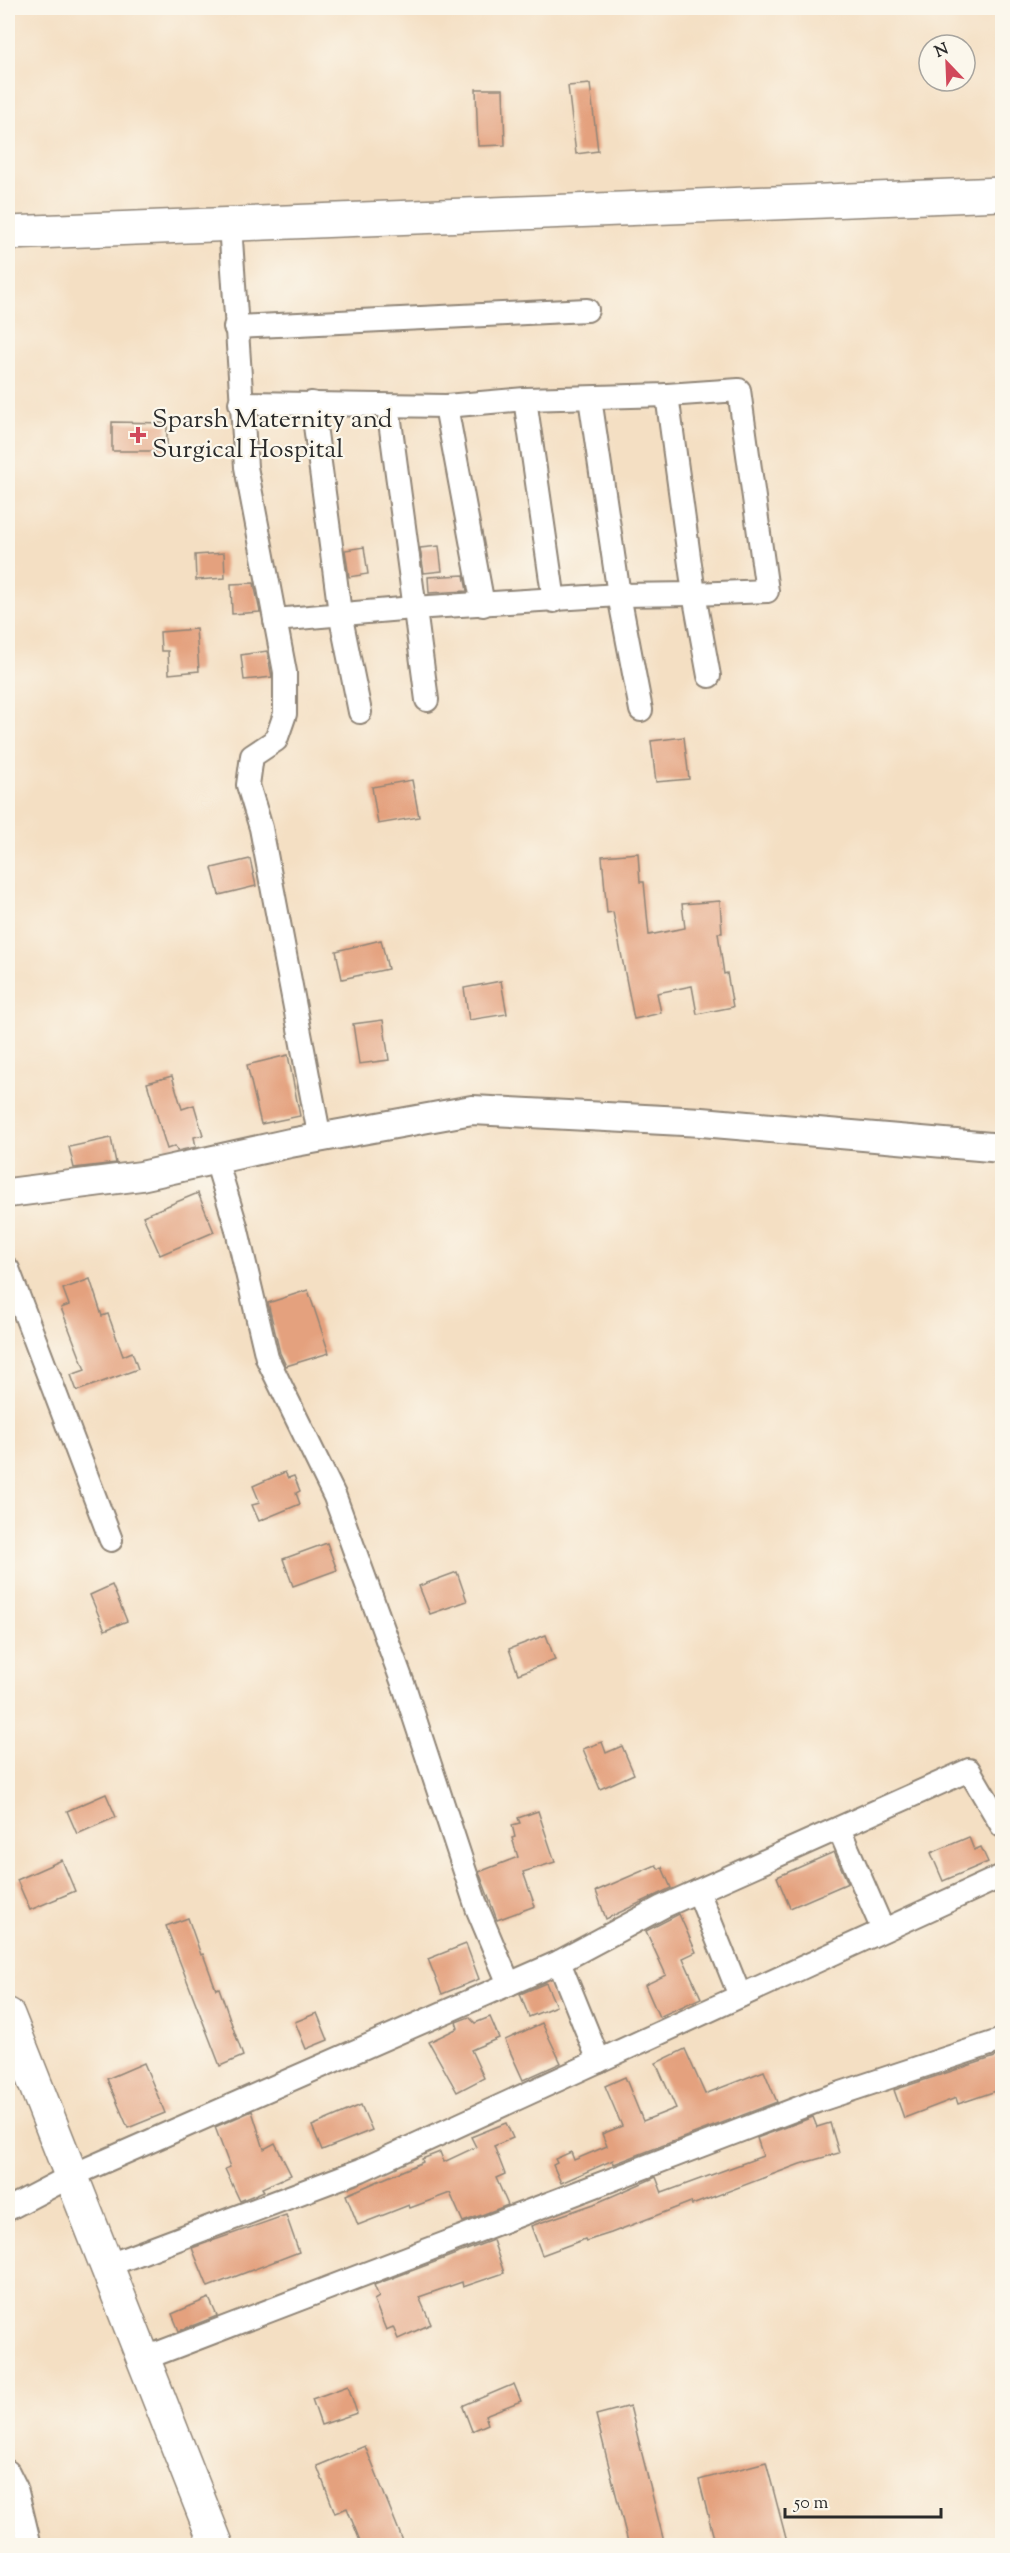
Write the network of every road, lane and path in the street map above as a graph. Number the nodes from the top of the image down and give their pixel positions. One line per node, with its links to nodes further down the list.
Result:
1 (1002, 194): 2 (main road)
2 (230, 224): 3 (main road); 5 (street)
3 (8, 233)
4 (587, 310): 5 (street)
5 (235, 327): 9 (street)
6 (667, 395): 7 (street); 13 (street); 13 (street)
7 (590, 398): 8 (street); 14 (street)
8 (525, 399): 12 (street); 15 (street)
9 (240, 403): 10 (street); 19 (street)
10 (312, 403): 11 (street); 18 (street)
11 (388, 406): 12 (street); 17 (street)
12 (446, 406): 16 (street)
13 (694, 594): 14 (street); 20 (street)
14 (619, 595): 15 (street); 22 (street)
15 (554, 601): 16 (street)
16 (483, 605): 17 (street)
17 (413, 608): 18 (street); 21 (street)
18 (340, 613): 19 (street); 23 (street)
19 (275, 620): 24 (street)
20 (709, 676)
21 (427, 700)
22 (641, 710)
23 (360, 712)
24 (320, 1139): 25 (street); 26 (street)
25 (1002, 1148)
26 (216, 1160): 27 (street); 36 (street)
27 (8, 1193)
28 (8, 1269): 29 (street)
29 (111, 1540)
30 (1002, 1826): 31 (street)
31 (839, 1829): 33 (street); 34 (street)
32 (1002, 1876): 34 (street)
33 (698, 1891): 35 (street); 37 (street)
34 (884, 1930): 37 (street)
35 (559, 1962): 36 (street); 40 (street)
36 (509, 1984): 41 (street)
37 (740, 1996): 40 (street)
38 (8, 2015): 41 (main road)
39 (1002, 2040): 44 (street)
40 (599, 2061): 43 (street)
41 (71, 2176): 42 (street); 43 (main road)
42 (8, 2210)
43 (106, 2266): 44 (main road)
44 (143, 2359): 48 (main road)
45 (8, 2472): 46 (street)
46 (13, 2506): 47 (street)
47 (30, 2546)
48 (217, 2546)

